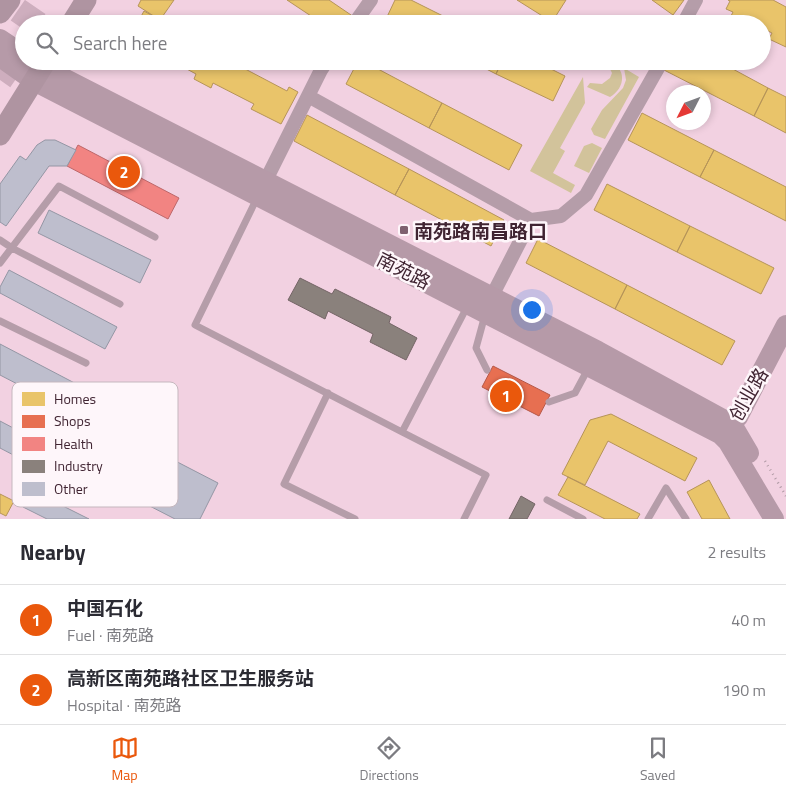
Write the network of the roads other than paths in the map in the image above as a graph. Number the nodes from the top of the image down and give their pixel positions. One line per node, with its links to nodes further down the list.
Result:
1 (10, 0): 5 (main road)
2 (86, 0): 6 (main road)
3 (371, 0): 7 (street)
4 (696, 0): 8 (street)
5 (0, 13)
6 (77, 15)
7 (360, 15)
8 (688, 15)
9 (0, 39): 10 (street)
10 (15, 49)
11 (0, 57): 12 (street, 南苑路)
12 (15, 61)
13 (38, 70): 18 (main road)
14 (43, 70): 19 (street, 南苑路)
15 (321, 70): 17 (street)
16 (657, 70): 20 (street)
17 (308, 96): 19 (street); 20 (street)
18 (0, 135)
19 (263, 187): 25 (street, 南苑路); 33 (lane)
20 (531, 220): 25 (street)
21 (156, 237): 23 (lane)
22 (0, 240): 23 (lane)
23 (12, 248): 24 (lane); 26 (lane)
24 (0, 263)
25 (481, 300): 30 (street, 南苑路); 32 (lane); 35 (lane)
26 (120, 304)
27 (0, 321): 31 (lane)
28 (786, 325): 36 (street, 创业路)
29 (786, 346): 36 (street, 创业路)
30 (594, 359): 34 (lane); 36 (street, 南苑路)
31 (86, 363)
32 (487, 370)
33 (328, 393): 35 (lane); 39 (lane)
34 (548, 402)
35 (402, 432): 40 (lane)
36 (729, 434): 38 (street); 44 (street)
37 (547, 500): 41 (lane)
38 (786, 515)
39 (355, 519)
40 (464, 519)
41 (583, 519)
42 (648, 519): 43 (lane)
43 (686, 519)
44 (774, 519)

